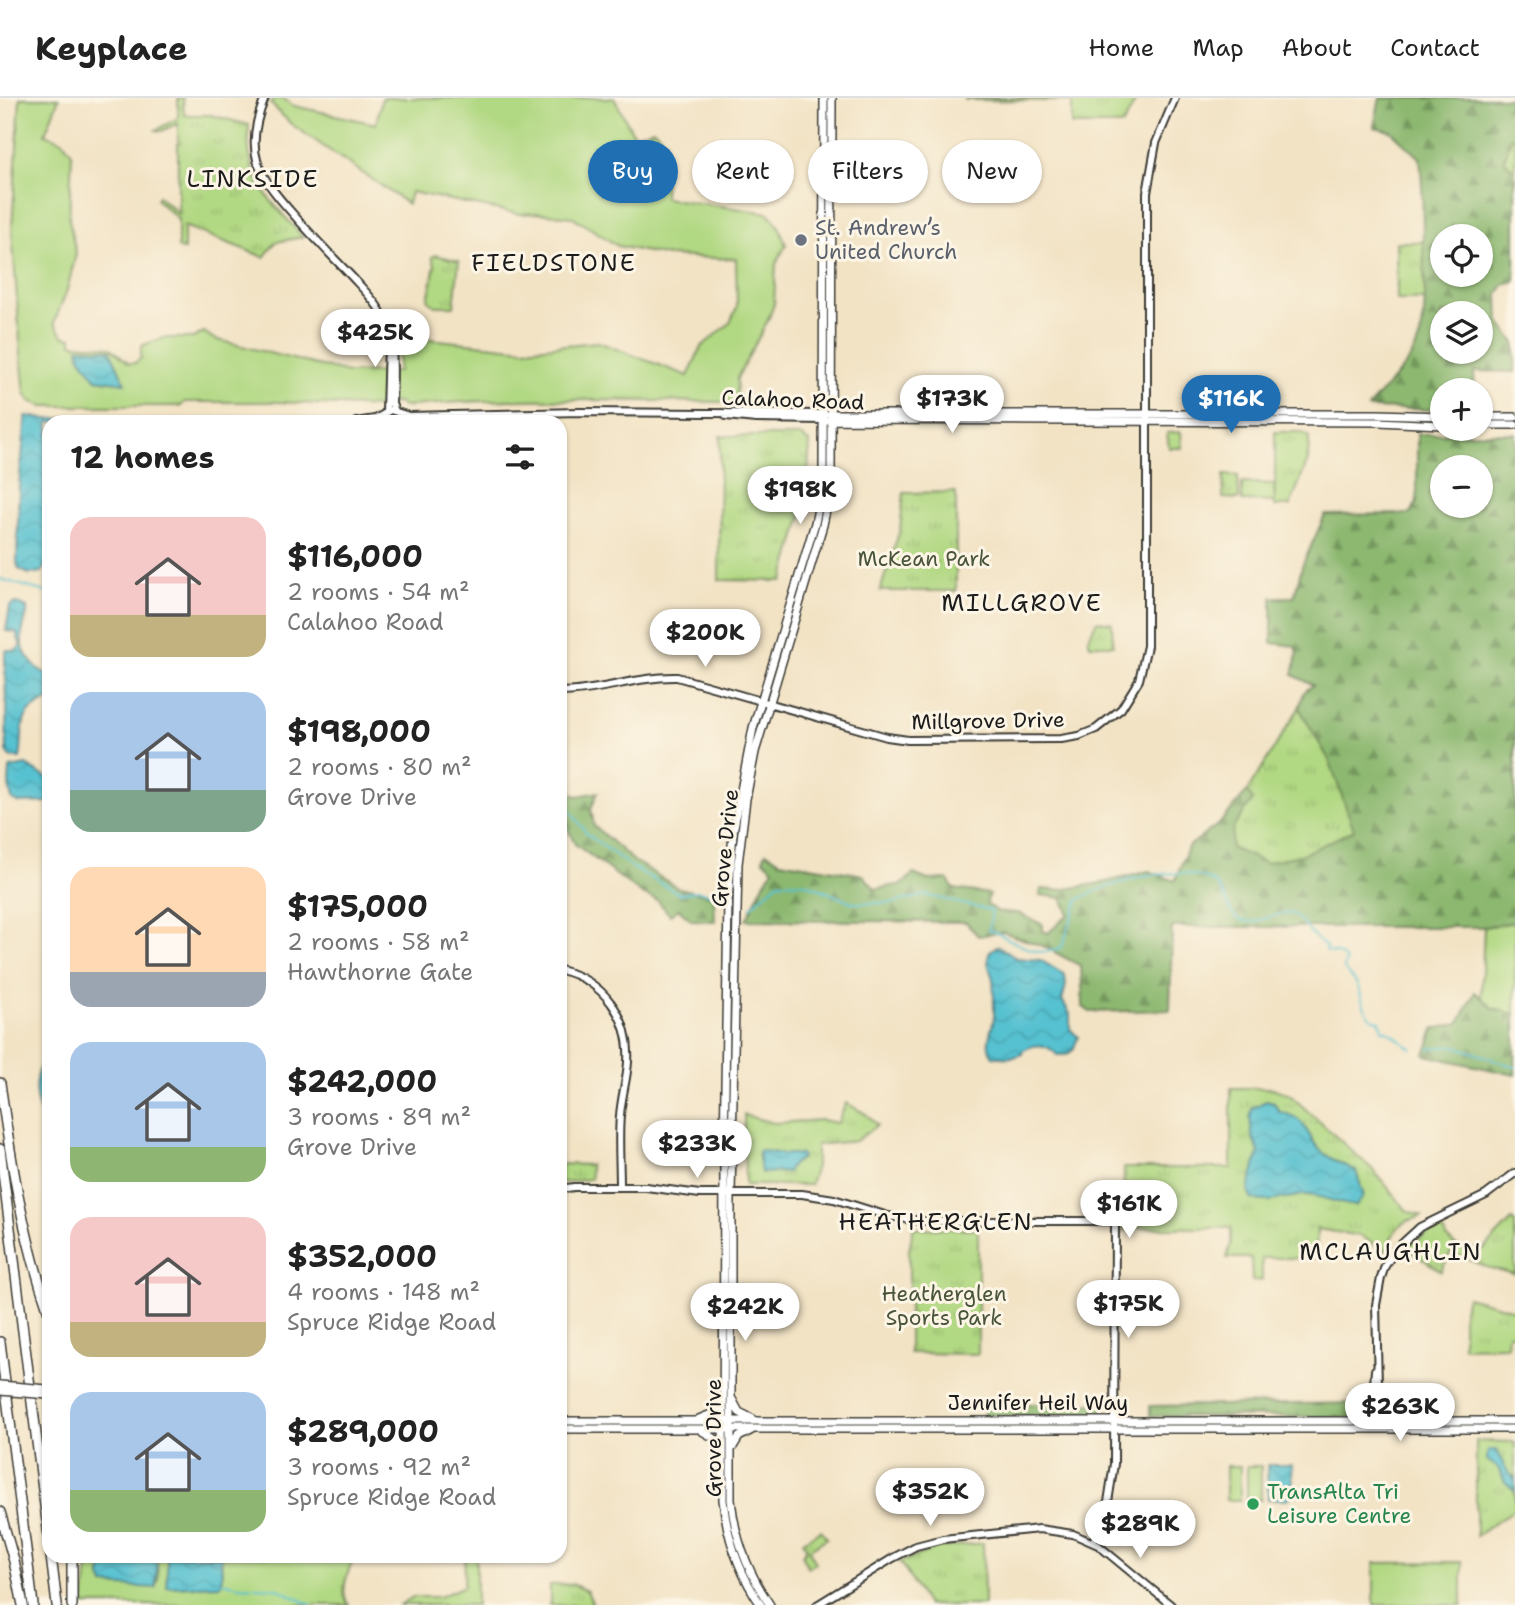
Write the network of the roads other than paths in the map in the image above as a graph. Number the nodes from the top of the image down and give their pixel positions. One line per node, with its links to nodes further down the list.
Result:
1 (265, 98): 5 (street)
2 (824, 98): 13 (main road, Grove Drive)
3 (832, 98): 13 (main road, Grove Drive)
4 (1175, 98): 14 (street, Millgrove Drive)
5 (388, 330): 6 (street); 7 (street)
6 (396, 412): 8 (street); 9 (street); 10 (street, Calahoo Road)
7 (386, 415)
8 (389, 415)
9 (396, 415)
10 (406, 415)
11 (450, 415): 13 (street, Calahoo Road)
12 (1430, 416): 14 (main road, Calahoo Road)
13 (828, 417): 14 (main road, Calahoo Road); 21 (main road, Grove Drive)
14 (1147, 417): 17 (main road, Calahoo Road); 21 (street, Millgrove Drive)
15 (1493, 417): 16 (main road)
16 (1515, 417)
17 (1430, 424)
18 (1493, 425): 19 (main road)
19 (1515, 425)
20 (567, 691): 21 (street, Millgrove Drive)
21 (765, 701): 28 (main road, Grove Drive)
22 (567, 972): 26 (street)
23 (0, 1083): 29 (highway)
24 (0, 1149): 49 (highway)
25 (1515, 1172): 41 (street)
26 (620, 1187): 27 (street); 28 (street)
27 (567, 1188)
28 (728, 1194): 37 (main road, Grove Drive); 44 (street)
29 (28, 1242): 30 (highway); 31 (highway)
30 (42, 1279)
31 (42, 1289)
32 (0, 1342): 55 (highway)
33 (0, 1385): 34 (main road, bridge)
34 (42, 1390)
35 (0, 1391): 36 (main road, bridge)
36 (42, 1391)
37 (727, 1396): 39 (main road); 42 (main road); 43 (main road, Grove Drive)
38 (567, 1421): 42 (main road, Jennifer Heil Way)
39 (760, 1421): 43 (main road, Jennifer Heil Way); 44 (main road, Jennifer Heil Way)
40 (1515, 1421): 41 (main road, Jennifer Heil Way)
41 (1377, 1424): 44 (main road, Jennifer Heil Way); 47 (main road, Jennifer Heil Way)
42 (694, 1425): 43 (main road, Jennifer Heil Way); 45 (main road, Jennifer Heil Way); 48 (main road)
43 (727, 1425): 46 (main road, Jennifer Heil Way); 48 (main road, Grove Drive)
44 (1114, 1425): 46 (main road, Jennifer Heil Way); 51 (street)
45 (567, 1429)
46 (753, 1429): 48 (main road)
47 (1515, 1429)
48 (727, 1452): 58 (main road, Grove Drive); 59 (main road, Grove Drive)
49 (42, 1482)
50 (0, 1513): 54 (highway)
51 (1093, 1542): 60 (street); 61 (street)
52 (52, 1563): 56 (highway)
53 (73, 1563): 57 (highway)
54 (23, 1605)
55 (33, 1605)
56 (58, 1605)
57 (72, 1605)
58 (761, 1605)
59 (770, 1605)
60 (817, 1605)
61 (1171, 1605)

